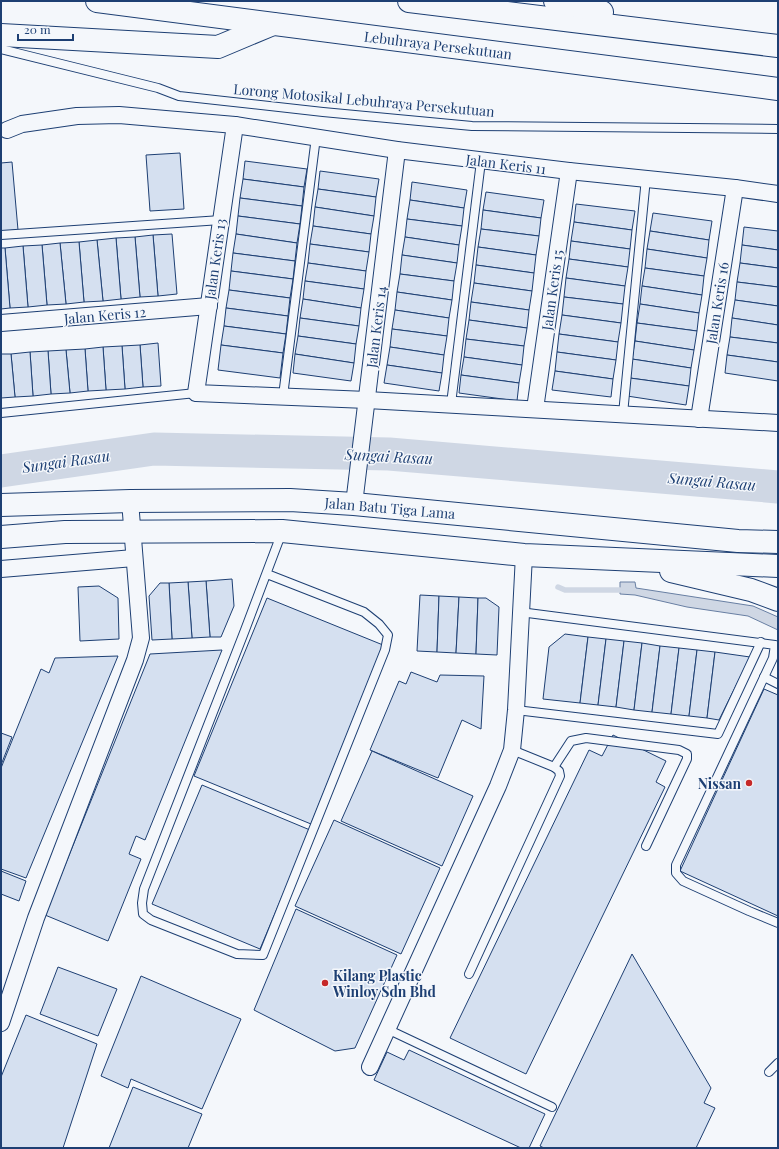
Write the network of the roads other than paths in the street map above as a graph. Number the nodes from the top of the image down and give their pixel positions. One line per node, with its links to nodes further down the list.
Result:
1 (97, 1): 4 (main road, Lebuhraya Persekutuan)
2 (409, 1): 6 (main road)
3 (555, 1): 6 (main road)
4 (274, 24): 5 (main road); 9 (main road, Lebuhraya Persekutuan)
5 (1, 35)
6 (708, 37): 7 (main road)
7 (778, 46)
8 (1, 49): 11 (lane, Lorong Motosikal Lebuhraya Persekutuan)
9 (778, 89)
10 (235, 125): 12 (street, Jalan Keris 11); 13 (street, Jalan Keris 11); 20 (street, Jalan Keris 13)
11 (778, 129)
12 (7, 130)
13 (316, 138): 14 (street, Jalan Keris 11); 25 (lane)
14 (397, 150): 15 (street, Jalan Keris 11); 26 (street, Jalan Keris 14)
15 (481, 160): 16 (street, Jalan Keris 11); 27 (lane)
16 (569, 172): 17 (street, Jalan Keris 11); 28 (street, Jalan Keris 15)
17 (646, 178): 18 (street, Jalan Keris 11); 30 (lane)
18 (735, 188): 19 (street, Jalan Keris 11); 31 (street, Jalan Keris 16)
19 (778, 194)
20 (221, 220): 21 (lane); 22 (street, Jalan Keris 13)
21 (1, 235)
22 (209, 306): 23 (street, Jalan Keris 12); 24 (street, Jalan Keris 13)
23 (1, 323)
24 (196, 393): 25 (street); 29 (lane)
25 (283, 396): 26 (street)
26 (367, 400): 27 (street); 34 (street, Jalan Keris 14)
27 (451, 404): 28 (street)
28 (535, 409): 30 (street)
29 (1, 413)
30 (623, 414): 31 (street)
31 (699, 419): 32 (street)
32 (778, 423)
33 (130, 501): 34 (main road, Jalan Batu Tiga Lama); 35 (main road, Jalan Batu Tiga Lama); 36 (street)
34 (354, 504): 39 (main road, Jalan Batu Tiga Lama)
35 (1, 505)
36 (132, 532): 37 (main road); 38 (main road); 41 (street)
37 (282, 532): 40 (main road); 45 (lane)
38 (1, 537)
39 (778, 542)
40 (524, 555): 42 (main road); 47 (street)
41 (134, 558): 44 (street); 57 (street)
42 (620, 559): 43 (main road); 46 (main road)
43 (778, 566)
44 (1, 569)
45 (267, 574): 45 (lane)
46 (778, 600)
47 (520, 612): 48 (lane); 51 (street)
48 (761, 642): 49 (lane); 51 (lane)
49 (764, 677): 50 (lane); 55 (lane)
50 (778, 684)
51 (516, 710): 52 (street)
52 (512, 750): 53 (lane); 58 (street)
53 (554, 767): 54 (lane); 56 (lane)
54 (646, 846)
55 (778, 923)
56 (469, 974)
57 (1, 1023)
58 (387, 1028): 60 (street); 62 (lane)
59 (778, 1063): 61 (lane)
60 (370, 1067)
61 (769, 1072)
62 (552, 1107)

